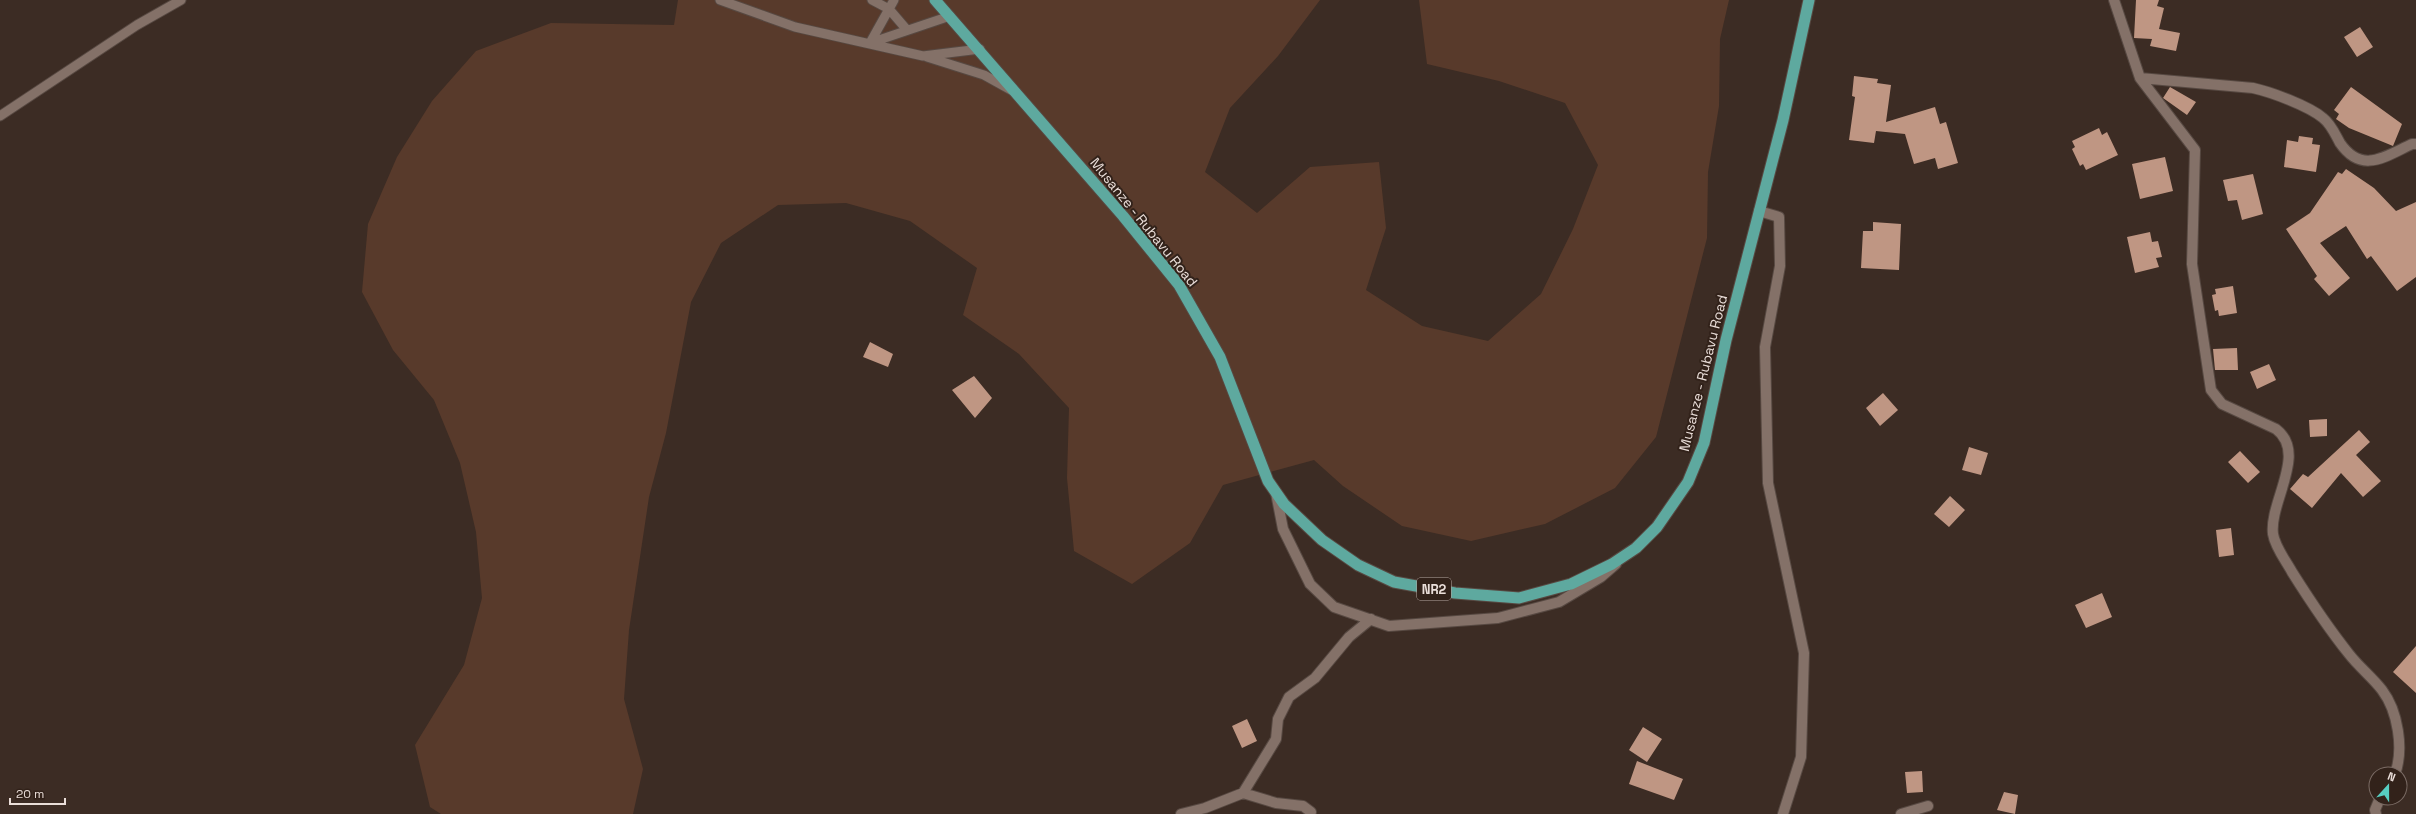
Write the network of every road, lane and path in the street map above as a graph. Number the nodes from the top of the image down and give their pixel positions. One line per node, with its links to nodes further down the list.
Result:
1 (181, 0): 16 (lane)
2 (720, 0): 11 (lane)
3 (872, 0): 8 (lane)
4 (894, 0): 8 (lane)
5 (935, 0): 9 (highway, Musanze - Rubavu Road / NR2)
6 (1809, 0): 18 (highway, Musanze - Rubavu Road / NR2)
7 (2114, 0): 14 (street)
8 (889, 9): 10 (lane); 11 (lane)
9 (950, 16): 10 (lane); 12 (highway, Musanze - Rubavu Road / NR2)
10 (907, 30): 11 (lane)
11 (870, 43): 13 (lane)
12 (980, 49): 13 (lane); 15 (highway, Musanze - Rubavu Road / NR2)
13 (924, 56): 15 (lane)
14 (2140, 78): 17 (street); 22 (street)
15 (1020, 95): 19 (highway, Musanze - Rubavu Road / NR2)
16 (0, 116)
17 (2416, 144)
18 (1759, 211): 20 (highway, Musanze - Rubavu Road / NR2); 27 (street)
19 (1275, 491): 20 (highway, Musanze - Rubavu Road / NR2); 21 (street)
20 (1636, 548): 21 (street)
21 (1371, 619): 23 (street)
22 (2396, 766)
23 (1243, 793): 25 (street); 26 (street)
24 (1928, 806): 28 (street)
25 (1311, 812)
26 (1181, 814)
27 (1783, 814)
28 (1901, 814)

